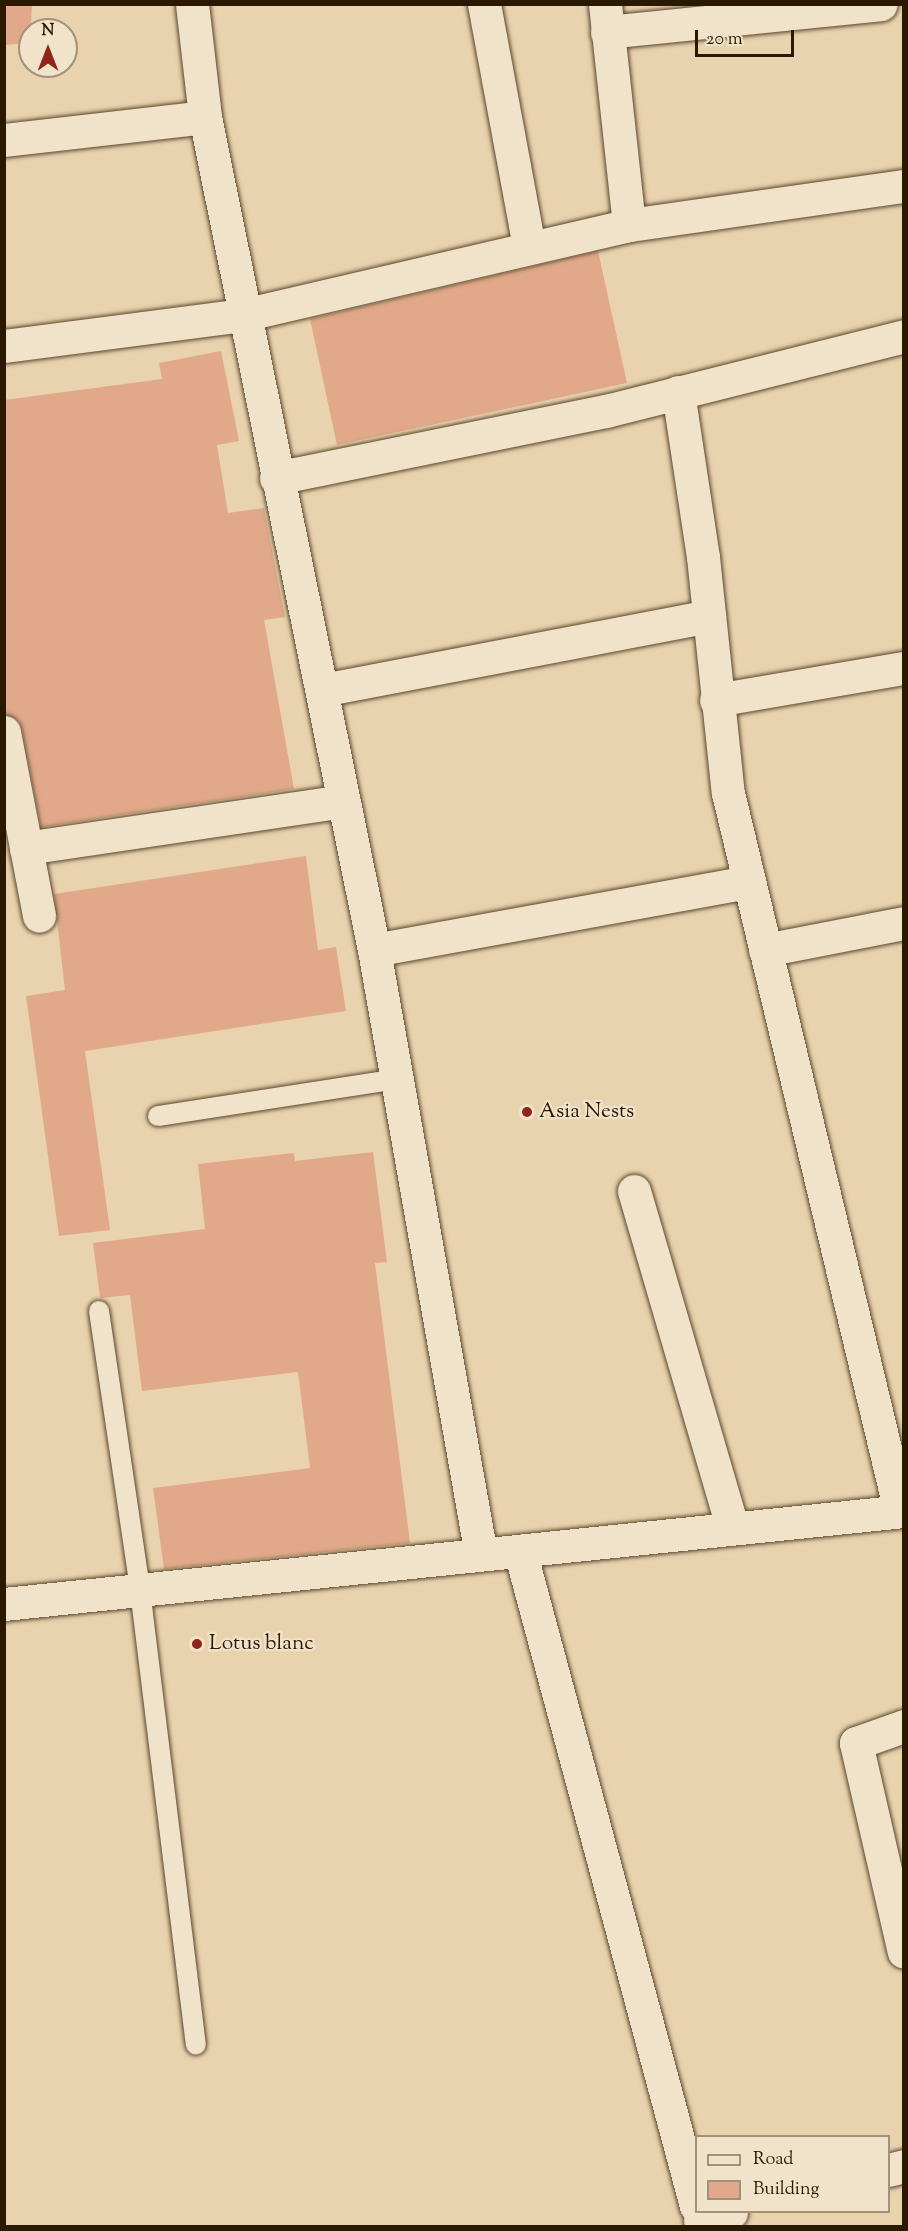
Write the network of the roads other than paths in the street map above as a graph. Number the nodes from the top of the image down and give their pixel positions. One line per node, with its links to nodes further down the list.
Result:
1 (192, 4): 5 (street)
2 (484, 4): 9 (street)
3 (881, 4): 4 (street)
4 (606, 18): 8 (street)
5 (205, 117): 6 (street); 10 (street)
6 (4, 140)
7 (903, 186): 8 (street)
8 (629, 225): 9 (street)
9 (529, 246): 10 (street)
10 (243, 315): 12 (street); 14 (street)
11 (903, 336): 13 (street)
12 (4, 346)
13 (678, 393): 14 (street); 15 (street)
14 (276, 478): 17 (street)
15 (709, 616): 17 (street); 18 (street)
16 (903, 668): 18 (street)
17 (322, 690): 20 (street)
18 (716, 700): 22 (street)
19 (4, 732): 21 (street)
20 (344, 801): 21 (street); 25 (street)
21 (26, 848): 23 (street)
22 (748, 882): 25 (street); 26 (street)
23 (39, 916)
24 (903, 923): 26 (street)
25 (374, 950): 27 (street)
26 (765, 950): 31 (street)
27 (398, 1079): 28 (lane); 34 (street)
28 (158, 1116)
29 (634, 1191): 32 (street)
30 (99, 1311): 35 (lane)
31 (902, 1511): 32 (street)
32 (732, 1526): 33 (street)
33 (520, 1551): 34 (street); 40 (street)
34 (482, 1555): 35 (street)
35 (140, 1590): 36 (street); 39 (lane)
36 (4, 1604)
37 (903, 1726): 38 (street)
38 (903, 1952)
39 (196, 2045)
40 (695, 2176)

